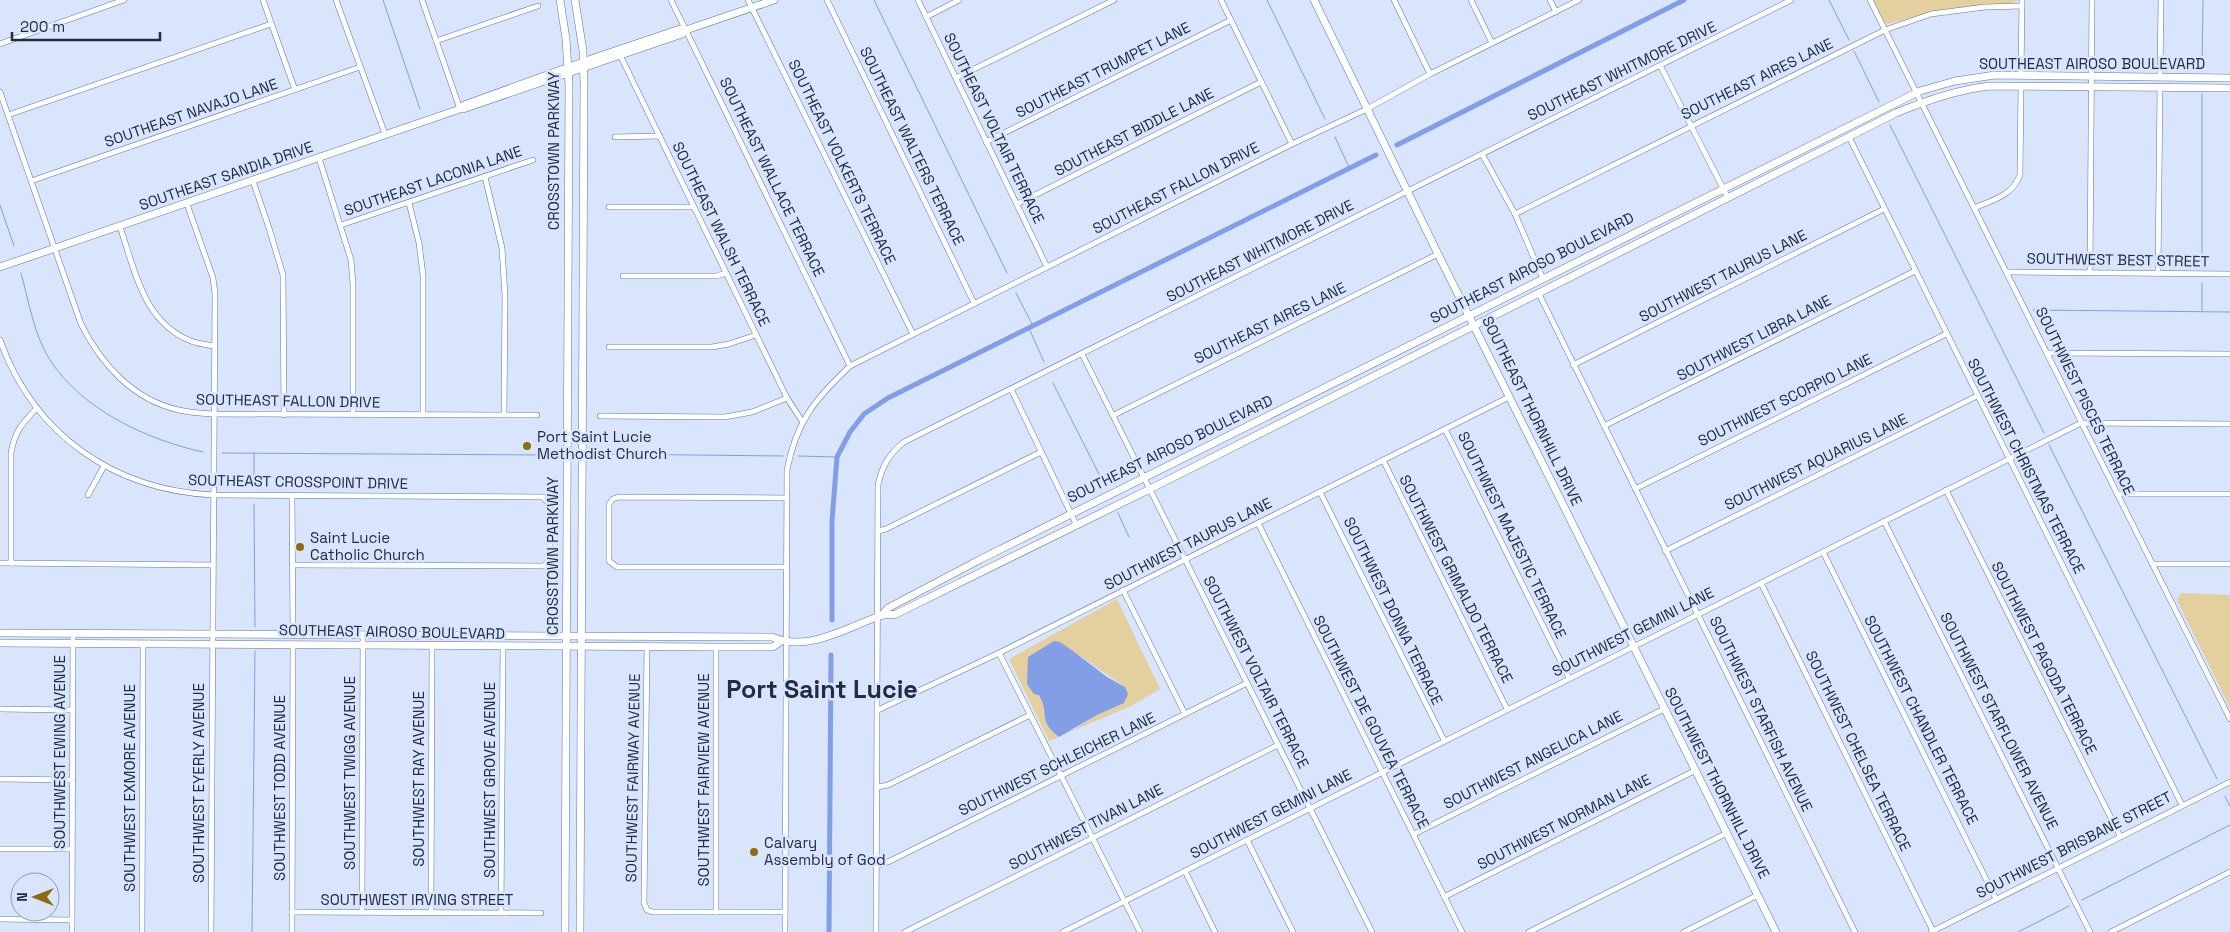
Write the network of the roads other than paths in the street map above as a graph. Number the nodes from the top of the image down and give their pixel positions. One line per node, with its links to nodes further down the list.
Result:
1 (124, 0): 35 (street)
2 (263, 0): 30 (street)
3 (336, 0): 38 (street)
4 (422, 0): 33 (street)
5 (560, 0): 40 (main road, CROSSTOWN PARKWAY)
6 (575, 0): 37 (main road, CROSSTOWN PARKWAY)
7 (671, 0): 31 (street, SOUTHEAST WALLACE TERRACE)
8 (748, 0): 26 (street, SOUTHEAST VOLKERTS TERRACE)
9 (774, 0): 26 (main road, SOUTHEAST SANDIA DRIVE)
10 (827, 0): 100 (street, SOUTHEAST WALTERS TERRACE)
11 (918, 0): 28 (street, SOUTHEAST VOLTAIR TERRACE)
12 (959, 0): 28 (street)
13 (1114, 0): 45 (street)
14 (1222, 0): 29 (street)
15 (1314, 0): 57 (main road, SOUTHEAST THORNHILL DRIVE)
16 (1394, 0): 41 (street)
17 (1471, 0): 34 (street)
18 (1550, 0): 27 (street)
19 (1578, 0): 27 (street, SOUTHEAST FALLON DRIVE)
20 (1791, 0): 39 (street, SOUTHEAST WHITMORE DRIVE)
21 (1870, 0): 32 (street, SOUTHWEST PISCES TERRACE)
22 (2092, 0): 43 (street)
23 (2161, 0): 44 (street)
24 (2022, 3): 32 (street, SOUTHEAST AIRES LANE); 42 (street)
25 (538, 6): 33 (street)
26 (752, 8): 31 (main road, SOUTHEAST SANDIA DRIVE); 103 (street, SOUTHEAST VOLKERTS TERRACE)
27 (1556, 12): 34 (street, SOUTHEAST FALLON DRIVE)
28 (926, 17): 45 (street, SOUTHEAST VOLTAIR TERRACE)
29 (1231, 20): 47 (street); 64 (street, SOUTHEAST TRUMPET LANE)
30 (271, 24): 52 (street); 58 (street)
31 (686, 30): 36 (main road, SOUTHEAST SANDIA DRIVE); 37 (main road, SOUTHEAST SANDIA DRIVE); 113 (street, SOUTHEAST WALLACE TERRACE)
32 (1885, 30): 54 (street, SOUTHWEST PISCES TERRACE); 59 (street, SOUTHEAST AIRES LANE)
33 (436, 41): 56 (street)
34 (1492, 43): 41 (street, SOUTHEAST FALLON DRIVE)
35 (0, 44)
36 (621, 56): 37 (main road, SOUTHEAST SANDIA DRIVE); 61 (street, SOUTHEAST WALSH TERRACE)
37 (584, 65): 40 (main road, SOUTHEAST SANDIA DRIVE); 172 (main road, CROSSTOWN PARKWAY)
38 (360, 66): 52 (street, SOUTHEAST NAVAJO LANE); 60 (street)
39 (1661, 67): 59 (street); 68 (street, SOUTHEAST WHITMORE DRIVE)
40 (568, 71): 56 (main road, SOUTHEAST SANDIA DRIVE); 171 (main road, CROSSTOWN PARKWAY)
41 (1430, 74): 57 (street, SOUTHEAST FALLON DRIVE)
42 (2021, 75): 43 (main road, SOUTHEAST AIROSO BOULEVARD); 54 (main road, SOUTHEAST AIROSO BOULEVARD)
43 (2091, 76): 44 (main road, SOUTHEAST AIROSO BOULEVARD); 49 (street)
44 (2160, 77): 46 (main road, SOUTHEAST AIROSO BOULEVARD)
45 (956, 78): 64 (street, SOUTHEAST VOLTAIR TERRACE)
46 (2230, 78)
47 (1261, 82): 66 (street); 79 (street, SOUTHEAST BIDDLE LANE)
48 (2021, 86): 49 (main road, SOUTHEAST AIROSO BOULEVARD); 55 (main road, SOUTHEAST AIROSO BOULEVARD); 82 (street)
49 (2091, 86): 50 (main road, SOUTHEAST AIROSO BOULEVARD); 93 (street)
50 (2160, 88): 51 (main road, SOUTHEAST AIROSO BOULEVARD); 95 (street)
51 (2230, 88)
52 (295, 90): 73 (street, SOUTHEAST NAVAJO LANE)
53 (0, 92): 58 (street, SOUTHEAST FALLON DRIVE)
54 (1918, 93): 55 (street, SOUTHWEST PISCES TERRACE); 65 (main road, SOUTHEAST AIROSO BOULEVARD)
55 (1922, 102): 63 (main road, SOUTHEAST AIROSO BOULEVARD); 82 (street, SOUTHWEST PISCES TERRACE)
56 (460, 109): 60 (main road, SOUTHEAST SANDIA DRIVE)
57 (1367, 109): 66 (street, SOUTHEAST FALLON DRIVE); 75 (main road, SOUTHEAST THORNHILL DRIVE)
58 (8, 115): 73 (street, SOUTHEAST FALLON DRIVE)
59 (1691, 126): 74 (street); 84 (street, SOUTHEAST AIRES LANE)
60 (384, 134): 69 (main road, SOUTHEAST SANDIA DRIVE)
61 (660, 136): 62 (street); 81 (street, SOUTHEAST WALSH TERRACE)
62 (615, 137)
63 (1849, 137): 67 (main road, SOUTHEAST AIROSO BOULEVARD); 83 (street, SOUTHWEST CHRISTMAS TERRACE)
64 (986, 142): 79 (street, SOUTHEAST VOLTAIR TERRACE)
65 (1813, 143): 67 (main road); 74 (main road, SOUTHEAST AIROSO BOULEVARD)
66 (1292, 144): 90 (street, SOUTHEAST FALLON DRIVE)
67 (1818, 152): 76 (main road, SOUTHEAST AIROSO BOULEVARD)
68 (1482, 154): 75 (street, SOUTHEAST WHITMORE DRIVE); 84 (street)
69 (319, 158): 72 (main road, SOUTHEAST SANDIA DRIVE); 85 (street)
70 (533, 160): 71 (street, SOUTHEAST LACONIA LANE)
71 (485, 177): 77 (street, SOUTHEAST LACONIA LANE); 123 (street)
72 (253, 180): 78 (main road, SOUTHEAST SANDIA DRIVE); 120 (street)
73 (31, 181): 87 (street, SOUTHEAST FALLON DRIVE)
74 (1723, 188): 76 (street); 98 (main road, SOUTHEAST AIROSO BOULEVARD)
75 (1407, 192): 88 (main road, SOUTHEAST THORNHILL DRIVE); 110 (street, SOUTHEAST WHITMORE DRIVE)
76 (1728, 198): 99 (main road, SOUTHEAST AIROSO BOULEVARD)
77 (409, 203): 85 (street, SOUTHEAST LACONIA LANE); 122 (street)
78 (187, 204): 86 (main road, SOUTHEAST SANDIA DRIVE); 107 (street, SOUTHWEST EYERLY AVENUE)
79 (1017, 204): 90 (street, SOUTHEAST VOLTAIR TERRACE)
80 (609, 207): 81 (street)
81 (694, 207): 94 (street, SOUTHEAST WALSH TERRACE)
82 (1974, 208): 92 (street, SOUTHWEST PISCES TERRACE)
83 (1884, 209): 91 (street, SOUTHWEST CHRISTMAS TERRACE); 112 (street, SOUTHWEST TAURUS LANE)
84 (1515, 214): 98 (street)
85 (341, 225): 121 (street)
86 (120, 227): 87 (main road, SOUTHEAST SANDIA DRIVE); 107 (street)
87 (54, 250): 89 (main road, SOUTHEAST SANDIA DRIVE); 119 (street, SOUTHEAST FALLON DRIVE)
88 (1438, 254): 101 (main road, SOUTHEAST THORNHILL DRIVE); 125 (street, SOUTHEAST AIRES LANE)
89 (0, 267)
90 (1047, 267): 100 (street, SOUTHEAST FALLON DRIVE)
91 (1915, 271): 104 (street, SOUTHWEST CHRISTMAS TERRACE); 130 (street, SOUTHWEST LIBRA LANE)
92 (2007, 272): 93 (street, SOUTHWEST BEST STREET); 109 (street, SOUTHWEST PISCES TERRACE)
93 (2090, 272): 95 (street, SOUTHWEST BEST STREET)
94 (726, 273): 97 (street); 105 (street, SOUTHEAST WALSH TERRACE)
95 (2158, 273): 96 (street, SOUTHWEST BEST STREET)
96 (2230, 274)
97 (622, 276)
98 (1543, 279): 101 (main road, SOUTHEAST AIROSO BOULEVARD)
99 (1538, 292): 102 (main road, SOUTHEAST AIROSO BOULEVARD); 112 (street, SOUTHWEST STARFISH AVENUE)
100 (974, 303): 103 (street, SOUTHEAST FALLON DRIVE)
101 (1468, 315): 102 (main road, SOUTHEAST THORNHILL DRIVE); 136 (main road, SOUTHEAST AIROSO BOULEVARD)
102 (1473, 324): 116 (main road, SOUTHEAST THORNHILL DRIVE); 137 (main road, SOUTHEAST AIROSO BOULEVARD)
103 (913, 334): 113 (street, SOUTHEAST FALLON DRIVE)
104 (1946, 334): 115 (street, SOUTHWEST CHRISTMAS TERRACE); 138 (street, SOUTHWEST SCORPIO LANE)
105 (756, 335): 108 (street); 117 (street, SOUTHEAST WALSH TERRACE)
106 (1, 343): 118 (street, SOUTHEAST CROSSPOINT DRIVE)
107 (213, 346): 119 (street, SOUTHWEST EYERLY AVENUE)
108 (609, 347)
109 (2047, 353): 111 (street); 128 (street, SOUTHWEST PISCES TERRACE)
110 (1082, 354): 114 (street, SOUTHEAST WHITMORE DRIVE); 125 (street)
111 (2230, 354)
112 (1573, 365): 130 (street, SOUTHWEST STARFISH AVENUE)
113 (850, 366): 127 (street, SOUTHEAST FALLON DRIVE)
114 (1011, 389): 132 (street); 151 (street, SOUTHEAST WHITMORE DRIVE)
115 (1977, 396): 133 (street, SOUTHWEST CHRISTMAS TERRACE); 152 (street, SOUTHWEST AQUARIUS LANE)
116 (1509, 397): 131 (street, SOUTHWEST TAURUS LANE); 183 (main road, SOUTHEAST THORNHILL DRIVE)
117 (787, 398): 126 (street); 127 (street, SOUTHEAST WALSH TERRACE)
118 (36, 409): 135 (street, SOUTHEAST CROSSPOINT DRIVE); 156 (street)
119 (214, 414): 120 (street, SOUTHEAST FALLON DRIVE); 144 (street, SOUTHWEST EYERLY AVENUE)
120 (284, 415): 121 (street, SOUTHEAST FALLON DRIVE)
121 (353, 415): 122 (street, SOUTHEAST FALLON DRIVE)
122 (423, 415): 123 (street, SOUTHEAST FALLON DRIVE)
123 (504, 415): 124 (street, SOUTHEAST FALLON DRIVE)
124 (537, 415)
125 (1114, 415): 136 (street)
126 (600, 416)
127 (802, 421): 146 (street, SOUTHEAST FALLON DRIVE)
128 (2081, 423): 129 (street, SOUTHWEST GEMINI LANE); 133 (street, SOUTHWEST GEMINI LANE); 141 (street, SOUTHWEST PISCES TERRACE)
129 (2230, 424)
130 (1604, 426): 138 (street, SOUTHWEST STARFISH AVENUE)
131 (1446, 430): 134 (street, SOUTHWEST TAURUS LANE); 188 (street, SOUTHWEST MAJESTIC TERRACE)
132 (1041, 452): 147 (street); 151 (street)
133 (2009, 458): 139 (street, SOUTHWEST GEMINI LANE); 207 (street, SOUTHWEST CHRISTMAS TERRACE)
134 (1383, 460): 140 (street, SOUTHWEST TAURUS LANE); 191 (street, SOUTHWEST GRIMALDO TERRACE)
135 (104, 466): 143 (street); 144 (street, SOUTHEAST CROSSPOINT DRIVE)
136 (1144, 478): 137 (street, SOUTHWEST VOLTAIR TERRACE); 147 (main road, SOUTHEAST AIROSO BOULEVARD)
137 (1150, 489): 150 (main road, SOUTHEAST AIROSO BOULEVARD); 154 (street, SOUTHWEST VOLTAIR TERRACE)
138 (1635, 489): 152 (street, SOUTHWEST STARFISH AVENUE)
139 (1946, 490): 148 (street, SOUTHWEST GEMINI LANE); 211 (street, SOUTHWEST PAGODA TERRACE)
140 (1320, 492): 149 (street, SOUTHWEST TAURUS LANE); 198 (street, SOUTHWEST DONNA TERRACE)
141 (2117, 494): 142 (street); 157 (street, SOUTHWEST PISCES TERRACE)
142 (2230, 494)
143 (88, 495)
144 (213, 495): 145 (street, SOUTHEAST CROSSPOINT DRIVE); 159 (street, SOUTHWEST EYERLY AVENUE)
145 (292, 495): 160 (street); 160 (street, SOUTHEAST CROSSPOINT DRIVE)
146 (786, 498): 161 (street, SOUTHEAST FALLON DRIVE); 161 (street)
147 (1070, 514): 150 (street); 165 (main road, SOUTHEAST AIROSO BOULEVARD)
148 (1884, 521): 153 (street, SOUTHWEST GEMINI LANE); 217 (street, SOUTHWEST STARFLOWER AVENUE)
149 (1258, 522): 154 (street, SOUTHWEST TAURUS LANE); 201 (street, SOUTHWEST DE GOUVEA TERRACE)
150 (1076, 524): 165 (main road, SOUTHEAST AIROSO BOULEVARD)
151 (878, 531): 165 (street, SOUTHEAST WHITMORE DRIVE)
152 (1665, 551): 164 (street, SOUTHWEST STARFISH AVENUE)
153 (1823, 552): 162 (street, SOUTHWEST GEMINI LANE); 222 (street, SOUTHWEST CHANDLER TERRACE)
154 (1185, 559): 163 (street, SOUTHWEST TAURUS LANE); 189 (street, SOUTHWEST VOLTAIR TERRACE)
155 (0, 563): 156 (street)
156 (11, 563): 159 (street)
157 (2152, 564): 158 (street); 197 (street, SOUTHWEST PISCES TERRACE)
158 (2230, 564)
159 (213, 565): 168 (street, SOUTHWEST EYERLY AVENUE)
160 (294, 565): 169 (street)
161 (786, 568): 173 (street, SOUTHEAST FALLON DRIVE)
162 (1761, 583): 164 (street, SOUTHWEST GEMINI LANE); 233 (street, SOUTHWEST CHELSEA TERRACE)
163 (1124, 590): 187 (street, SOUTHWEST TAURUS LANE); 195 (street)
164 (1697, 614): 183 (street, SOUTHWEST GEMINI LANE); 252 (street, SOUTHWEST STARFISH AVENUE)
165 (880, 616): 173 (main road, SOUTHEAST AIROSO BOULEVARD); 194 (street, SOUTHEAST WHITMORE DRIVE)
166 (0, 633): 167 (main road, SOUTHEAST AIROSO BOULEVARD)
167 (73, 633): 168 (main road, SOUTHEAST AIROSO BOULEVARD); 175 (street, SOUTHWEST EWING AVENUE)
168 (212, 634): 169 (main road, SOUTHEAST AIROSO BOULEVARD); 178 (street, SOUTHWEST EYERLY AVENUE)
169 (293, 634): 170 (main road, SOUTHEAST AIROSO BOULEVARD)
170 (362, 634): 171 (main road, SOUTHEAST AIROSO BOULEVARD); 179 (street, SOUTHWEST TWIGG AVENUE)
171 (566, 636): 172 (main road, SOUTHEAST AIROSO BOULEVARD); 184 (main road, CROSSTOWN PARKWAY)
172 (582, 636): 173 (main road, SOUTHEAST AIROSO BOULEVARD); 182 (main road, CROSSTOWN PARKWAY)
173 (784, 641): 186 (main road, SOUTHEAST AIROSO BOULEVARD); 227 (street, SOUTHEAST FALLON DRIVE)
174 (0, 643): 175 (main road, SOUTHEAST AIROSO BOULEVARD)
175 (73, 643): 176 (main road, SOUTHEAST AIROSO BOULEVARD); 193 (street, SOUTHWEST EWING AVENUE)
176 (143, 644): 178 (main road, SOUTHEAST AIROSO BOULEVARD); 235 (street, SOUTHWEST EXMORE AVENUE)
177 (293, 644): 178 (main road, SOUTHEAST AIROSO BOULEVARD); 179 (main road, SOUTHEAST AIROSO BOULEVARD); 224 (street, SOUTHWEST TODD AVENUE)
178 (212, 645): 236 (street, SOUTHWEST EYERLY AVENUE)
179 (362, 645): 180 (main road, SOUTHEAST AIROSO BOULEVARD); 225 (street, SOUTHWEST TWIGG AVENUE)
180 (432, 645): 181 (main road, SOUTHEAST AIROSO BOULEVARD); 228 (street, SOUTHWEST RAY AVENUE)
181 (503, 646): 184 (main road, SOUTHEAST AIROSO BOULEVARD); 229 (street, SOUTHWEST GROVE AVENUE)
182 (582, 646): 184 (main road, SOUTHEAST AIROSO BOULEVARD); 185 (main road, SOUTHEAST AIROSO BOULEVARD); 239 (main road, CROSSTOWN PARKWAY)
183 (1633, 646): 188 (street, SOUTHWEST GEMINI LANE); 192 (main road, SOUTHWEST THORNHILL DRIVE)
184 (566, 647): 238 (main road, CROSSTOWN PARKWAY)
185 (647, 647): 186 (main road, SOUTHEAST AIROSO BOULEVARD); 226 (street, SOUTHWEST FAIRWAY AVENUE)
186 (716, 647): 226 (street, SOUTHWEST FAIRVIEW AVENUE)
187 (1000, 653): 194 (street, SOUTHWEST TAURUS LANE); 196 (street)
188 (1569, 678): 191 (street, SOUTHWEST GEMINI LANE)
189 (1247, 683): 195 (street, SOUTHWEST SCHLEICHER LANE); 199 (street, SOUTHWEST VOLTAIR TERRACE)
190 (0, 709): 193 (street)
191 (1507, 709): 198 (street, SOUTHWEST GEMINI LANE)
192 (1664, 709): 200 (main road, SOUTHWEST THORNHILL DRIVE); 210 (street, SOUTHWEST ANGELICA LANE)
193 (72, 710): 204 (street, SOUTHWEST EWING AVENUE)
194 (878, 710): 206 (street, SOUTHEAST WHITMORE DRIVE)
195 (1185, 714): 202 (street, SOUTHWEST SCHLEICHER LANE)
196 (1030, 715): 202 (street); 206 (street)
197 (2230, 720)
198 (1444, 740): 201 (street, SOUTHWEST GEMINI LANE)
199 (1278, 745): 208 (street, SOUTHWEST VOLTAIR TERRACE); 212 (street, SOUTHWEST TIVAN LANE)
200 (1696, 770): 209 (main road, SOUTHWEST THORNHILL DRIVE); 221 (street, SOUTHWEST NORMAN LANE)
201 (1381, 772): 208 (street, SOUTHWEST GEMINI LANE); 210 (street, SOUTHWEST DE GOUVEA TERRACE)
202 (1061, 777): 212 (street); 216 (street, SOUTHWEST SCHLEICHER LANE)
203 (0, 779): 204 (street)
204 (72, 780): 215 (street, SOUTHWEST EWING AVENUE)
205 (2230, 782): 207 (street, SOUTHWEST BRISBANE STREET)
206 (878, 787): 216 (street, SOUTHEAST WHITMORE DRIVE)
207 (2182, 805): 211 (street, SOUTHWEST BRISBANE STREET)
208 (1310, 808): 213 (street, SOUTHWEST GEMINI LANE); 247 (street, SOUTHWEST VOLTAIR TERRACE)
209 (1727, 833): 220 (main road, SOUTHWEST THORNHILL DRIVE); 249 (street)
210 (1414, 834): 221 (street, SOUTHWEST DE GOUVEA TERRACE)
211 (2120, 836): 217 (street, SOUTHWEST BRISBANE STREET)
212 (1093, 838): 223 (street); 242 (street, SOUTHWEST TIVAN LANE)
213 (1247, 840): 218 (street, SOUTHWEST GEMINI LANE); 246 (street)
214 (0, 849): 215 (street)
215 (72, 849): 232 (street, SOUTHWEST EWING AVENUE)
216 (877, 866): 241 (street, SOUTHEAST WHITMORE DRIVE)
217 (2059, 868): 222 (street, SOUTHWEST BRISBANE STREET); 253 (street, SOUTHWEST STARFLOWER AVENUE)
218 (1185, 871): 223 (street, SOUTHWEST GEMINI LANE); 245 (street)
219 (2230, 872): 254 (street)
220 (1758, 895): 250 (street); 251 (main road, SOUTHWEST THORNHILL DRIVE)
221 (1444, 897): 248 (street, SOUTHWEST DE GOUVEA TERRACE)
222 (1996, 899): 233 (street, SOUTHWEST BRISBANE STREET)
223 (1124, 900): 243 (street, SOUTHWEST GEMINI LANE); 244 (street)
224 (292, 912): 225 (street, SOUTHWEST IRVING STREET); 237 (street, SOUTHWEST TODD AVENUE)
225 (362, 912): 228 (street, SOUTHWEST IRVING STREET)
226 (716, 912): 227 (street)
227 (785, 912): 240 (street, SOUTHEAST FALLON DRIVE)
228 (431, 913): 229 (street, SOUTHWEST IRVING STREET)
229 (501, 913): 230 (street, SOUTHWEST IRVING STREET)
230 (541, 913)
231 (0, 920): 232 (street)
232 (72, 920): 234 (street, SOUTHWEST EWING AVENUE)
233 (1932, 931)
234 (72, 932)
235 (142, 932)
236 (210, 932)
237 (292, 932)
238 (565, 932)
239 (580, 932)
240 (784, 932)
241 (876, 932)
242 (905, 932)
243 (1063, 932)
244 (1140, 932)
245 (1215, 932)
246 (1293, 932)
247 (1372, 932)
248 (1462, 932)
249 (1529, 932)
250 (1684, 932)
251 (1776, 932)
252 (1855, 932)
253 (2090, 932)
254 (2111, 932)

